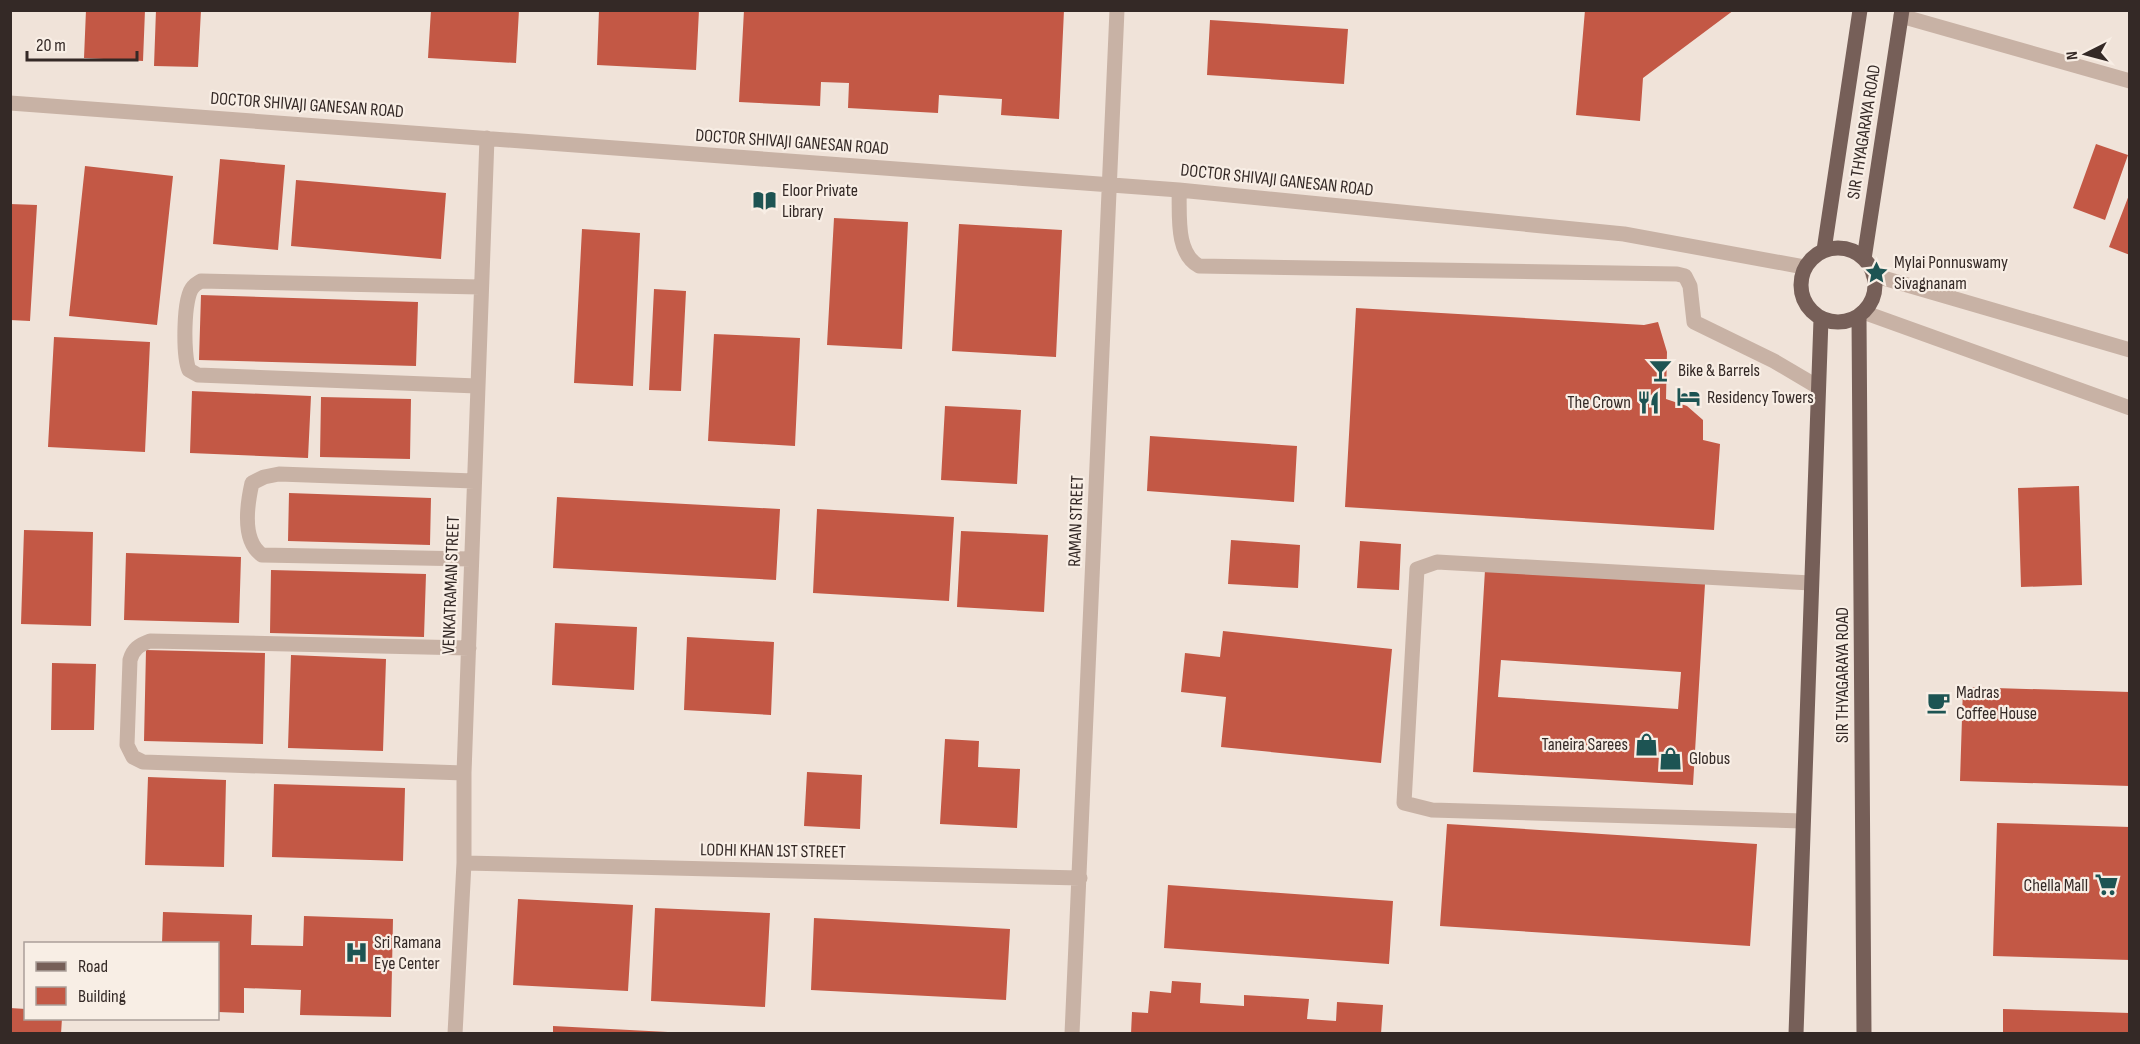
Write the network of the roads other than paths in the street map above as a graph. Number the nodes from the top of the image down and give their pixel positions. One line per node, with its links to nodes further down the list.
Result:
1 (1117, 10): 7 (street, RAMAN STREET)
2 (1860, 10): 9 (main road, SIR THYAGARAYA ROAD)
3 (1902, 13): 4 (street); 10 (main road, SIR THYAGARAYA ROAD)
4 (2130, 81)
5 (10, 103): 6 (street, DOCTOR SHIVAJI GANESAN ROAD)
6 (488, 138): 7 (street, DOCTOR SHIVAJI GANESAN ROAD); 13 (street, VENKATRAMAN STREET)
7 (1111, 186): 8 (street, DOCTOR SHIVAJI GANESAN ROAD); 27 (street, RAMAN STREET)
8 (1179, 190): 11 (street, DOCTOR SHIVAJI GANESAN ROAD); 18 (street)
9 (1824, 250): 10 (main road); 11 (main road)
10 (1864, 259): 12 (main road)
11 (1804, 267): 15 (main road)
12 (1873, 275): 14 (main road, SIR THYAGARAYA ROAD); 16 (street)
13 (480, 287): 17 (street, VENKATRAMAN STREET); 17 (street)
14 (1861, 315): 15 (main road); 19 (street); 31 (main road, SIR THYAGARAYA ROAD)
15 (1821, 319): 18 (main road, SIR THYAGARAYA ROAD)
16 (2130, 350)
17 (477, 387): 20 (street, VENKATRAMAN STREET)
18 (1818, 387): 22 (main road, SIR THYAGARAYA ROAD)
19 (2130, 408)
20 (474, 481): 21 (street, VENKATRAMAN STREET); 21 (street)
21 (471, 559): 23 (street, VENKATRAMAN STREET)
22 (1811, 583): 25 (main road, SIR THYAGARAYA ROAD); 25 (street)
23 (469, 648): 24 (street, VENKATRAMAN STREET); 24 (street)
24 (464, 773): 26 (street, VENKATRAMAN STREET)
25 (1803, 821): 30 (main road, SIR THYAGARAYA ROAD)
26 (464, 863): 27 (street, LODHI KHAN 1ST STREET); 28 (street, VENKATRAMAN STREET)
27 (1080, 878): 29 (street, RAMAN STREET)
28 (456, 1034)
29 (1072, 1034)
30 (1796, 1034)
31 (1864, 1034)

